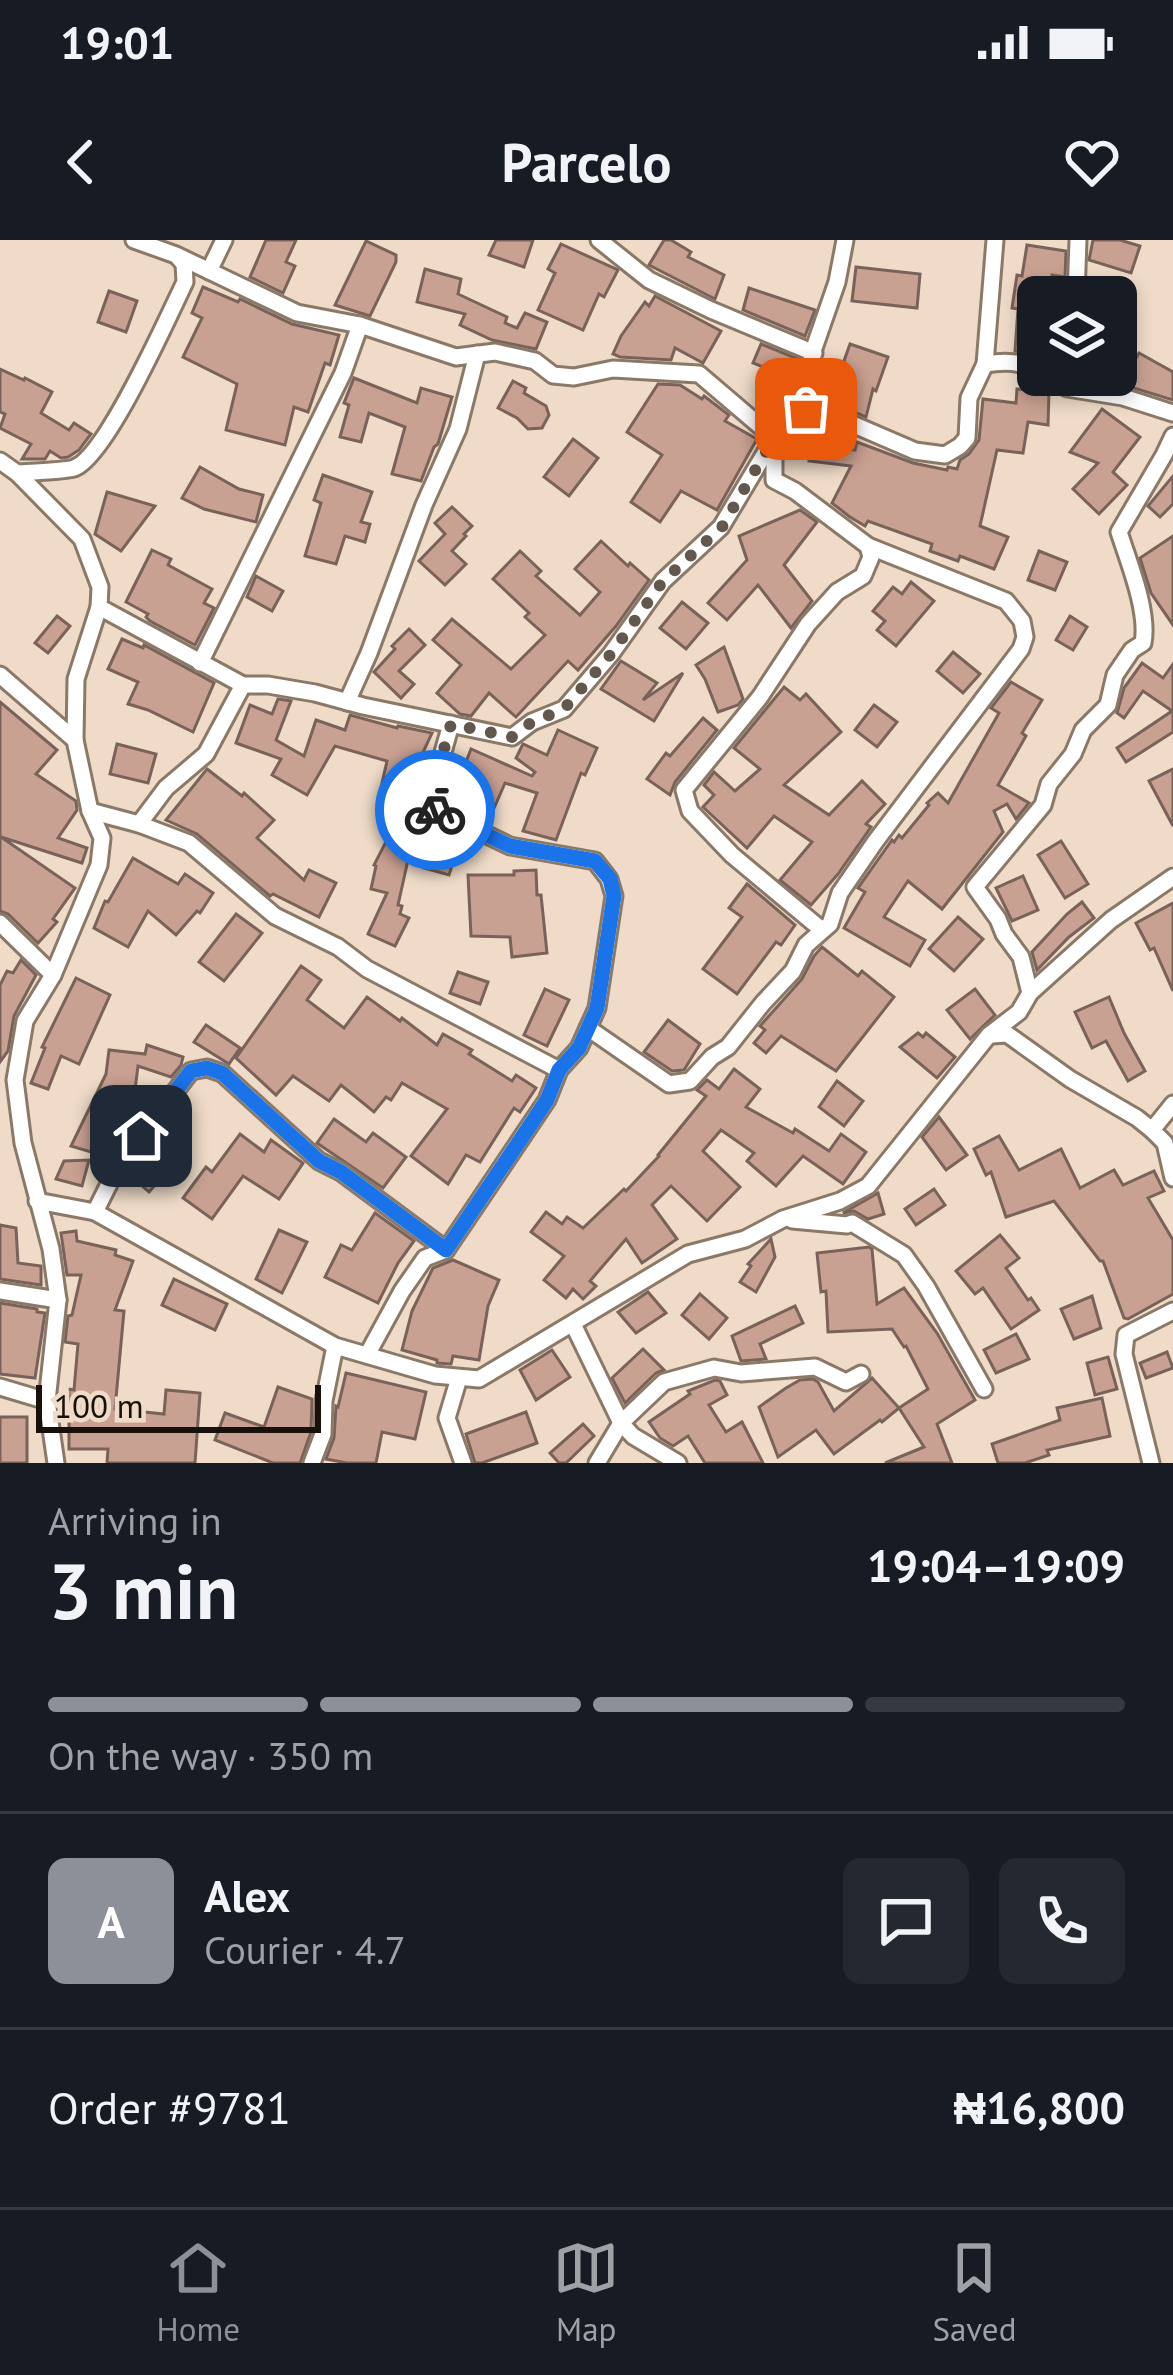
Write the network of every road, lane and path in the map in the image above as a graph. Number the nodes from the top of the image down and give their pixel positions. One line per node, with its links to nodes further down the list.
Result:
1 (134, 240): 7 (street)
2 (224, 240): 8 (street)
3 (599, 240): 12 (street)
4 (845, 240): 12 (street)
5 (995, 240): 14 (street)
6 (1078, 240): 9 (street)
7 (176, 255): 8 (street); 21 (street)
8 (209, 271): 10 (street)
9 (1077, 276)
10 (360, 325): 11 (street); 24 (street)
11 (477, 354): 19 (street); 27 (street)
12 (812, 354): 16 (street)
13 (1017, 363): 14 (street)
14 (985, 364): 16 (street)
15 (1120, 396): 17 (street)
16 (793, 403): 19 (street)
17 (1173, 413)
18 (1173, 436): 36 (street)
19 (774, 438): 22 (street); 28 (street)
20 (0, 461): 21 (street)
21 (17, 473): 23 (street)
22 (868, 546): 34 (street); 34 (street)
23 (99, 607): 24 (street); 29 (street)
24 (200, 663): 26 (street)
25 (0, 675): 29 (street)
26 (243, 685): 27 (street); 31 (street)
27 (347, 702): 28 (street)
28 (451, 724): 37 (street)
29 (75, 740): 30 (street)
30 (90, 811): 31 (street); 35 (street)
31 (140, 824): 39 (street)
32 (1173, 877): 36 (street)
33 (0, 923): 35 (street)
34 (822, 930): 37 (street)
35 (53, 975): 43 (street)
36 (1030, 993): 38 (street)
37 (588, 1028): 39 (street)
38 (989, 1035): 41 (street); 47 (street)
39 (559, 1070): 48 (street)
40 (1173, 1104): 41 (street)
41 (1152, 1130): 44 (street)
42 (0, 1136): 43 (street)
43 (23, 1143): 45 (street)
44 (1173, 1178)
45 (37, 1201): 46 (street); 50 (street)
46 (95, 1212): 48 (street); 53 (street)
47 (783, 1219): 52 (street); 58 (street)
48 (446, 1250): 54 (street)
49 (0, 1291): 50 (street)
50 (58, 1300): 59 (street)
51 (1173, 1311): 66 (street)
52 (573, 1324): 56 (street); 60 (street)
53 (335, 1346): 54 (street); 62 (street)
54 (367, 1355): 56 (street)
55 (861, 1374): 60 (street)
56 (459, 1378): 63 (street)
57 (0, 1387): 59 (street)
58 (984, 1388)
59 (47, 1401): 61 (street)
60 (621, 1424): 64 (street); 65 (street)
61 (56, 1463)
62 (312, 1463)
63 (463, 1463)
64 (597, 1463)
65 (678, 1463)
66 (1151, 1463)

